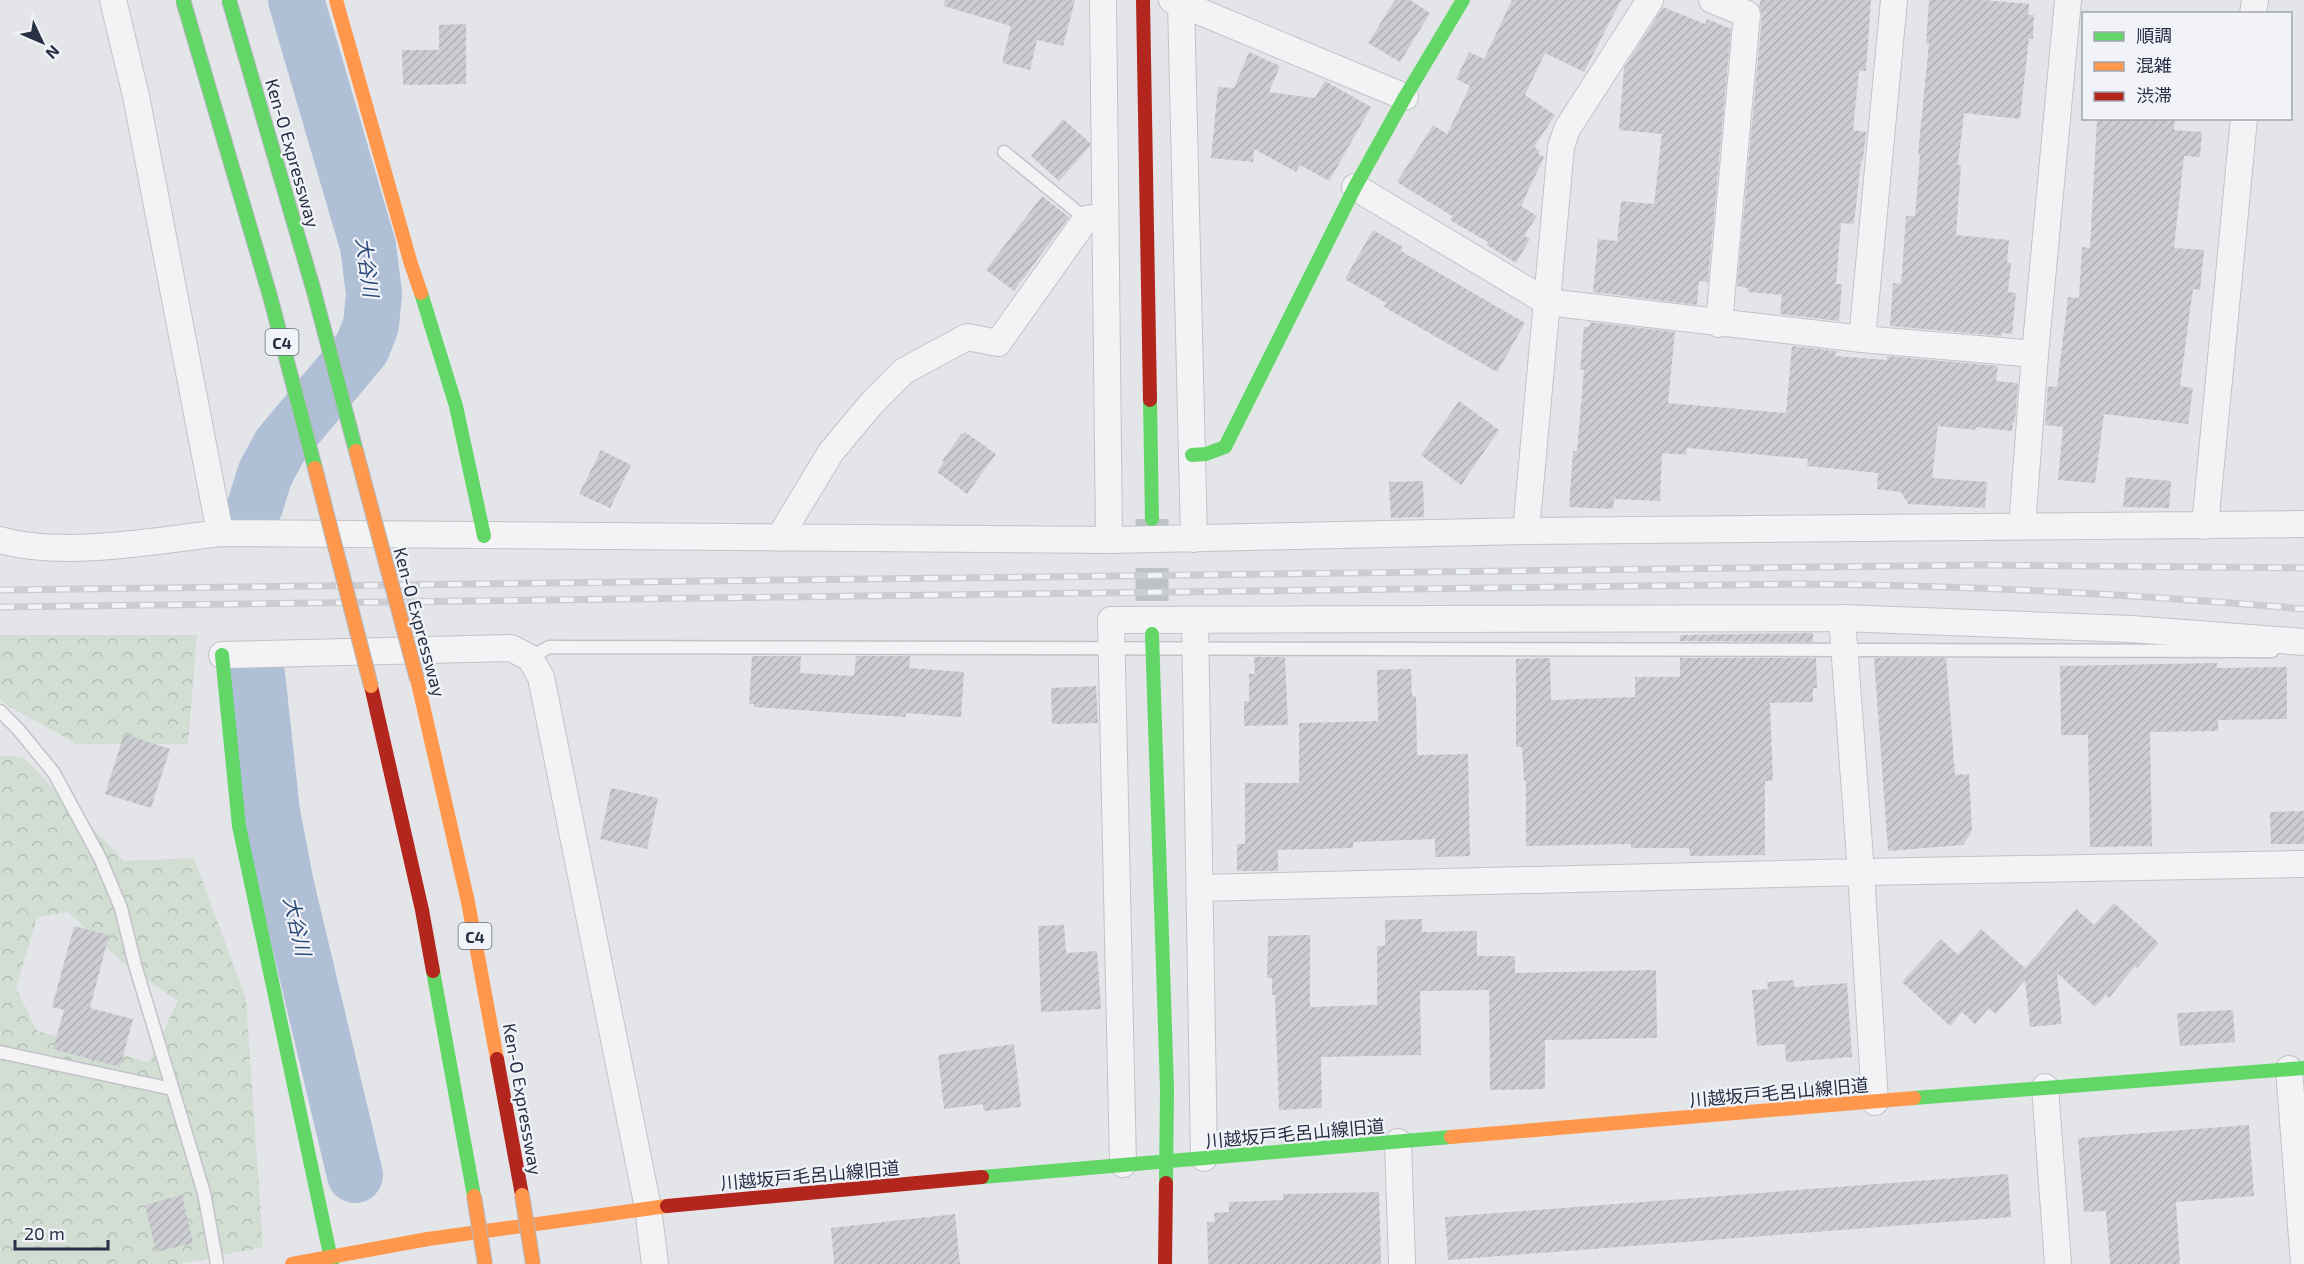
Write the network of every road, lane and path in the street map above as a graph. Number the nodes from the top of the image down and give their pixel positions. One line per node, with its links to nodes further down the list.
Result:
1 (113, 0): 28 (street)
2 (183, 0): 58 (main road, C4, bridge)
3 (230, 0): 59 (main road, Ken-O Expressway / C4, bridge)
4 (336, 0): 29 (main road)
5 (1103, 0): 17 (street)
6 (1143, 0): 23 (main road)
7 (1463, 0): 13 (main road)
8 (1650, 0): 18 (street)
9 (1712, 0): 19 (street)
10 (1894, 0): 20 (street)
11 (2068, 0): 21 (street)
12 (1176, 2): 13 (street); 22 (street)
13 (1405, 97): 16 (main road)
14 (2244, 120): 25 (street)
15 (1004, 152): 17 (lane)
16 (1355, 187): 18 (street); 22 (main road)
17 (1095, 217): 30 (street); 33 (street)
18 (1547, 302): 19 (street); 27 (street)
19 (1719, 324): 20 (street)
20 (1862, 339): 21 (street)
21 (2035, 354): 26 (street)
22 (1192, 455): 31 (street)
23 (1152, 519)
24 (2304, 524): 25 (street)
25 (2205, 526): 26 (street)
26 (2022, 527): 27 (street)
27 (1526, 531): 31 (street)
28 (220, 533): 29 (street); 32 (street)
29 (484, 536): 30 (street)
30 (779, 538): 33 (street)
31 (1194, 539): 33 (street)
32 (0, 540)
33 (1109, 540)
34 (1842, 618): 35 (street); 37 (street); 43 (street)
35 (1195, 620): 44 (street); 53 (street)
36 (1152, 634): 52 (main road)
37 (2304, 642)
38 (2304, 651): 40 (lane)
39 (222, 655): 40 (street); 55 (main road)
40 (530, 658): 54 (street)
41 (0, 711): 48 (lane)
42 (2304, 864): 43 (street)
43 (1861, 872): 44 (street); 49 (street)
44 (1199, 888): 51 (street)
45 (0, 1052): 48 (lane)
46 (2296, 1068): 47 (main road, 川越坂戸毛呂山線旧道); 64 (street)
47 (2045, 1087): 49 (main road, 川越坂戸毛呂山線旧道); 63 (street)
48 (172, 1089): 56 (lane)
49 (1875, 1102): 50 (main road, 川越坂戸毛呂山線旧道)
50 (1398, 1142): 51 (main road, 川越坂戸毛呂山線旧道); 62 (street)
51 (1204, 1158): 52 (main road, 川越坂戸毛呂山線旧道)
52 (1166, 1161): 53 (main road, 川越坂戸毛呂山線旧道); 61 (main road)
53 (1123, 1164): 54 (main road, 川越坂戸毛呂山線旧道)
54 (648, 1208): 55 (main road, 川越坂戸毛呂山線旧道); 60 (street)
55 (331, 1260): 57 (main road, 川越坂戸毛呂山線旧道)
56 (217, 1264)
57 (292, 1264)
58 (485, 1264)
59 (533, 1264)
60 (655, 1264)
61 (1165, 1264)
62 (1402, 1264)
63 (2058, 1264)
64 (2304, 1264)

